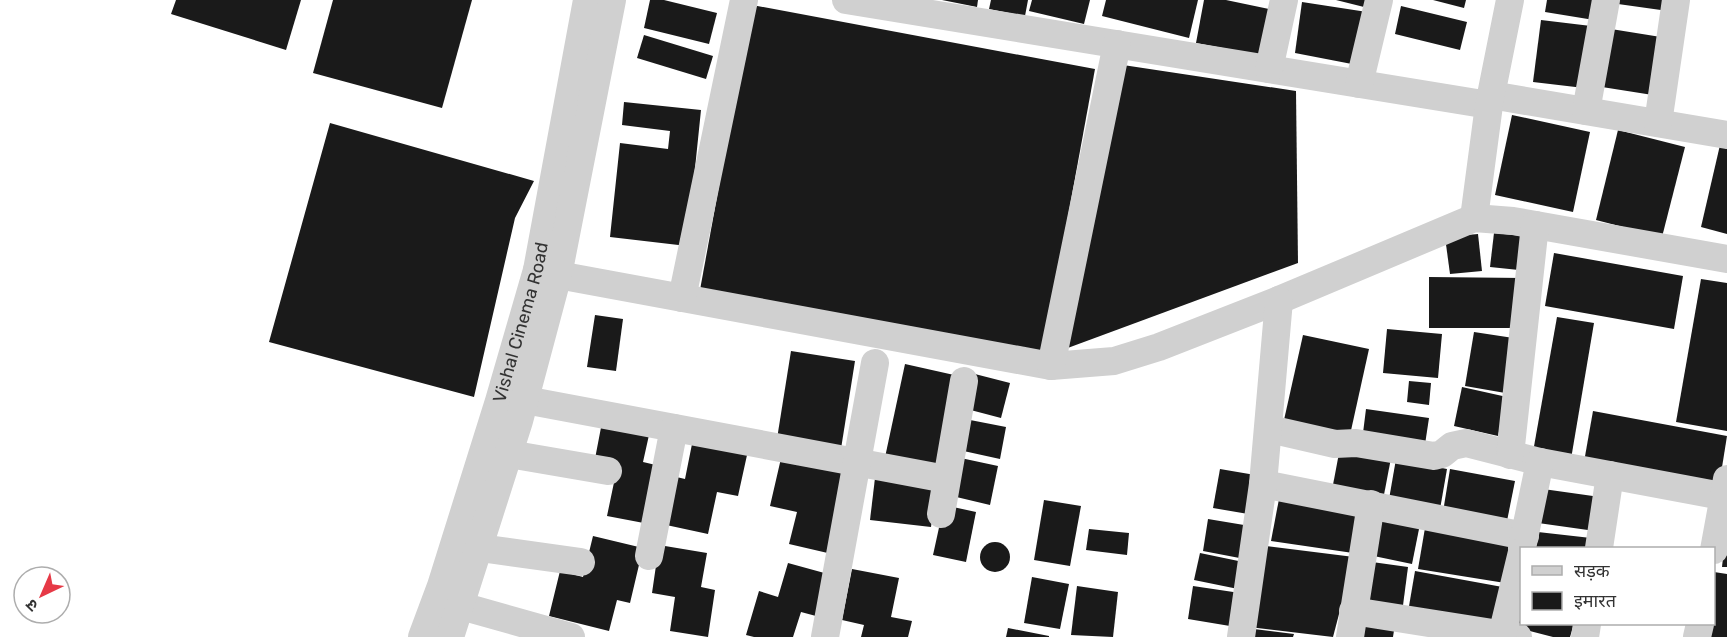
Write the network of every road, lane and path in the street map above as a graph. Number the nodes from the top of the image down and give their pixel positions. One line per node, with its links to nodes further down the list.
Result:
1 (587, 0): 22 (street, Vishal Cinema Road)
2 (612, 0): 22 (street, Vishal Cinema Road)
3 (744, 0): 23 (street)
4 (846, 0): 10 (street)
5 (1284, 0): 13 (street)
6 (1379, 0): 14 (street)
7 (1510, 0): 15 (street)
8 (1606, 0): 16 (street)
9 (1677, 0): 17 (street)
10 (915, 5): 11 (street)
11 (977, 10): 12 (street)
12 (1117, 44): 13 (street); 26 (street)
13 (1269, 69): 14 (street)
14 (1359, 84): 15 (street)
15 (1490, 100): 16 (street); 19 (street)
16 (1586, 111): 17 (street)
17 (1658, 123): 18 (street)
18 (1727, 135)
19 (1474, 218): 20 (street); 24 (street)
20 (1535, 225): 21 (street); 32 (street)
21 (1727, 258)
22 (548, 272): 23 (street); 28 (street, Vishal Cinema Road)
23 (682, 298): 26 (street)
24 (1279, 300): 26 (street); 30 (street)
25 (875, 363): 33 (street)
26 (1051, 366)
27 (964, 381): 37 (street)
28 (513, 413): 29 (street); 31 (street, Vishal Cinema Road); 52 (street, Vishal Cinema Road)
29 (674, 428): 33 (street); 46 (street)
30 (1269, 429): 32 (street); 38 (street)
31 (509, 454): 35 (street); 45 (street, Vishal Cinema Road)
32 (1510, 455): 34 (street)
33 (857, 462): 37 (street); 55 (street)
34 (1540, 462): 36 (street); 42 (street)
35 (608, 471)
36 (1610, 476): 39 (street); 43 (street)
37 (946, 479): 41 (street)
38 (1263, 484): 40 (street); 56 (street)
39 (1726, 490): 44 (street)
40 (1371, 504): 42 (street); 50 (street)
41 (941, 514)
42 (1523, 546)
43 (1599, 547)
44 (1714, 547)
45 (480, 548): 47 (street); 49 (street, Vishal Cinema Road)
46 (649, 556)
47 (581, 562)
48 (1520, 567): 51 (street)
49 (461, 606): 53 (street, Vishal Cinema Road); 54 (street)
50 (1352, 624): 51 (street)
51 (1510, 636)
52 (422, 637)
53 (450, 637)
54 (571, 637)
55 (825, 637)
56 (1241, 637)

